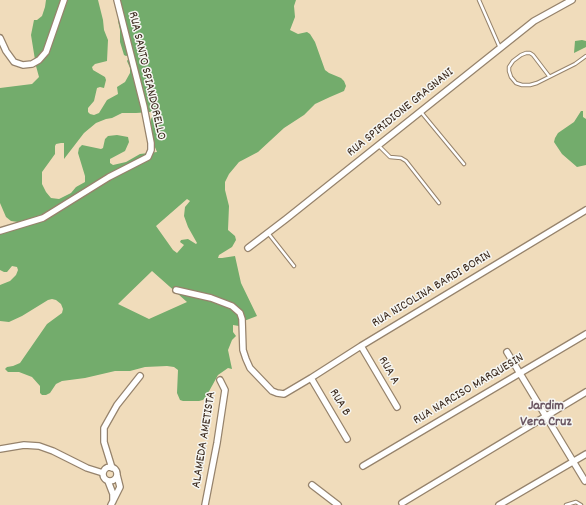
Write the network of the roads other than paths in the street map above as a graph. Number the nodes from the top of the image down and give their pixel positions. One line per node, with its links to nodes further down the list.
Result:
1 (64, 0): 5 (street)
2 (118, 0): 14 (street, RUA SANTO SPIANDORELLO)
3 (479, 0): 6 (lane)
4 (572, 0): 6 (street, RUA SPIRIDIONE GRAGNANI)
5 (0, 38)
6 (500, 48): 9 (street, RUA SPIRIDIONE GRAGNANI)
7 (586, 56): 8 (lane)
8 (549, 76): 8 (lane)
9 (421, 112): 10 (street, RUA SPIRIDIONE GRAGNANI); 11 (lane)
10 (379, 145): 12 (lane); 15 (street, RUA SPIRIDIONE GRAGNANI)
11 (464, 164)
12 (439, 203)
13 (586, 210): 20 (street, RUA NICOLINA BARDI BORIN)
14 (0, 231)
15 (268, 233): 16 (street, RUA SPIRIDIONE GRAGNANI); 17 (lane)
16 (248, 248)
17 (294, 266)
18 (176, 290): 24 (street, RUA NICOLINA BARDI BORIN)
19 (586, 334): 22 (street, RUA NARCISO MARQUESIN)
20 (361, 346): 24 (street, RUA NICOLINA BARDI BORIN); 27 (street, RUA A)
21 (507, 352): 22 (street)
22 (520, 373): 28 (street); 33 (street, RUA NARCISO MARQUESIN)
23 (140, 376): 34 (street)
24 (311, 378): 29 (street, RUA B)
25 (220, 380): 42 (street, ALAMEDA AMETISTA)
26 (586, 392): 28 (street)
27 (397, 407)
28 (546, 416): 32 (street); 41 (street)
29 (347, 439)
30 (0, 449): 35 (street)
31 (586, 454): 32 (street)
32 (573, 461): 38 (street); 44 (street)
33 (363, 466)
34 (112, 468): 35 (street); 36 (street)
35 (103, 474): 37 (street)
36 (117, 475): 37 (street); 40 (street)
37 (108, 481): 40 (street)
38 (585, 481)
39 (312, 485): 43 (street)
40 (112, 503)
41 (402, 503)
42 (205, 505)
43 (338, 505)
44 (499, 505)
45 (566, 505): 46 (lane)
46 (581, 505)

